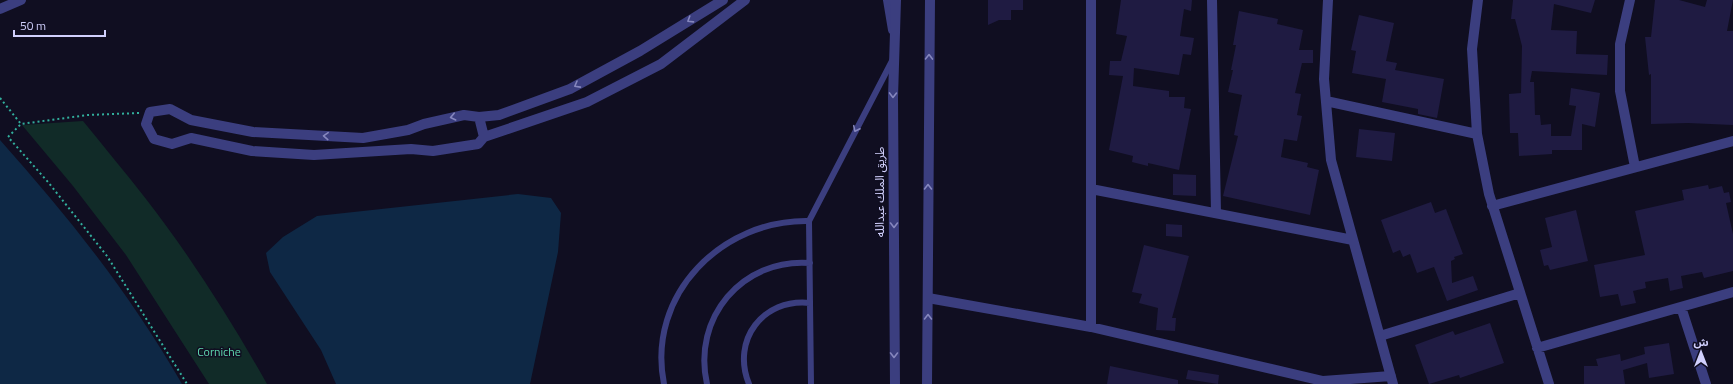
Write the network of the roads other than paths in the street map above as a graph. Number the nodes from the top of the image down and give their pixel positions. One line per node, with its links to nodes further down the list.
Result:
1 (21, 0): 13 (street)
2 (724, 0): 12 (street); 17 (street, one-way to 17)
3 (745, 0): 12 (street)
4 (888, 0): 14 (street)
5 (896, 0): 14 (street, طريق الملك عبدالله)
6 (930, 0): 32 (street, one-way to 6)
7 (1091, 0): 24 (street)
8 (1212, 0): 26 (street)
9 (1328, 0): 16 (street)
10 (1478, 0): 19 (street)
11 (1630, 0): 23 (street)
12 (736, 4): 20 (street)
13 (0, 9)
14 (894, 35): 15 (street, طريق الملك عبدالله)
15 (893, 57): 27 (lane, one-way to 27); 43 (street, طريق الملك عبدالله, one-way to 43)
16 (1326, 101): 19 (street); 28 (street)
17 (479, 117): 18 (street, one-way to 18); 20 (street)
18 (191, 120): 21 (street); 21 (street)
19 (1477, 134): 25 (street)
20 (484, 137): 21 (street)
21 (191, 138)
22 (1733, 141): 23 (street)
23 (1635, 168): 25 (street)
24 (1091, 189): 26 (street); 35 (street)
25 (1492, 206): 31 (street)
26 (1216, 213): 28 (street)
27 (809, 221): 29 (lane); 39 (lane)
28 (1353, 240): 36 (street)
29 (810, 263): 33 (lane); 40 (lane)
30 (1733, 292): 34 (street)
31 (1520, 294): 36 (street); 37 (street)
32 (928, 298): 35 (street); 44 (street, one-way to 32)
33 (810, 302): 41 (lane); 42 (lane)
34 (1681, 307): 37 (street); 46 (street)
35 (1091, 327): 38 (street)
36 (1380, 336): 38 (street)
37 (1538, 348): 45 (street)
38 (1392, 380)
39 (664, 384)
40 (707, 384)
41 (749, 384)
42 (811, 384)
43 (895, 384)
44 (927, 384)
45 (1549, 384)
46 (1706, 384)

